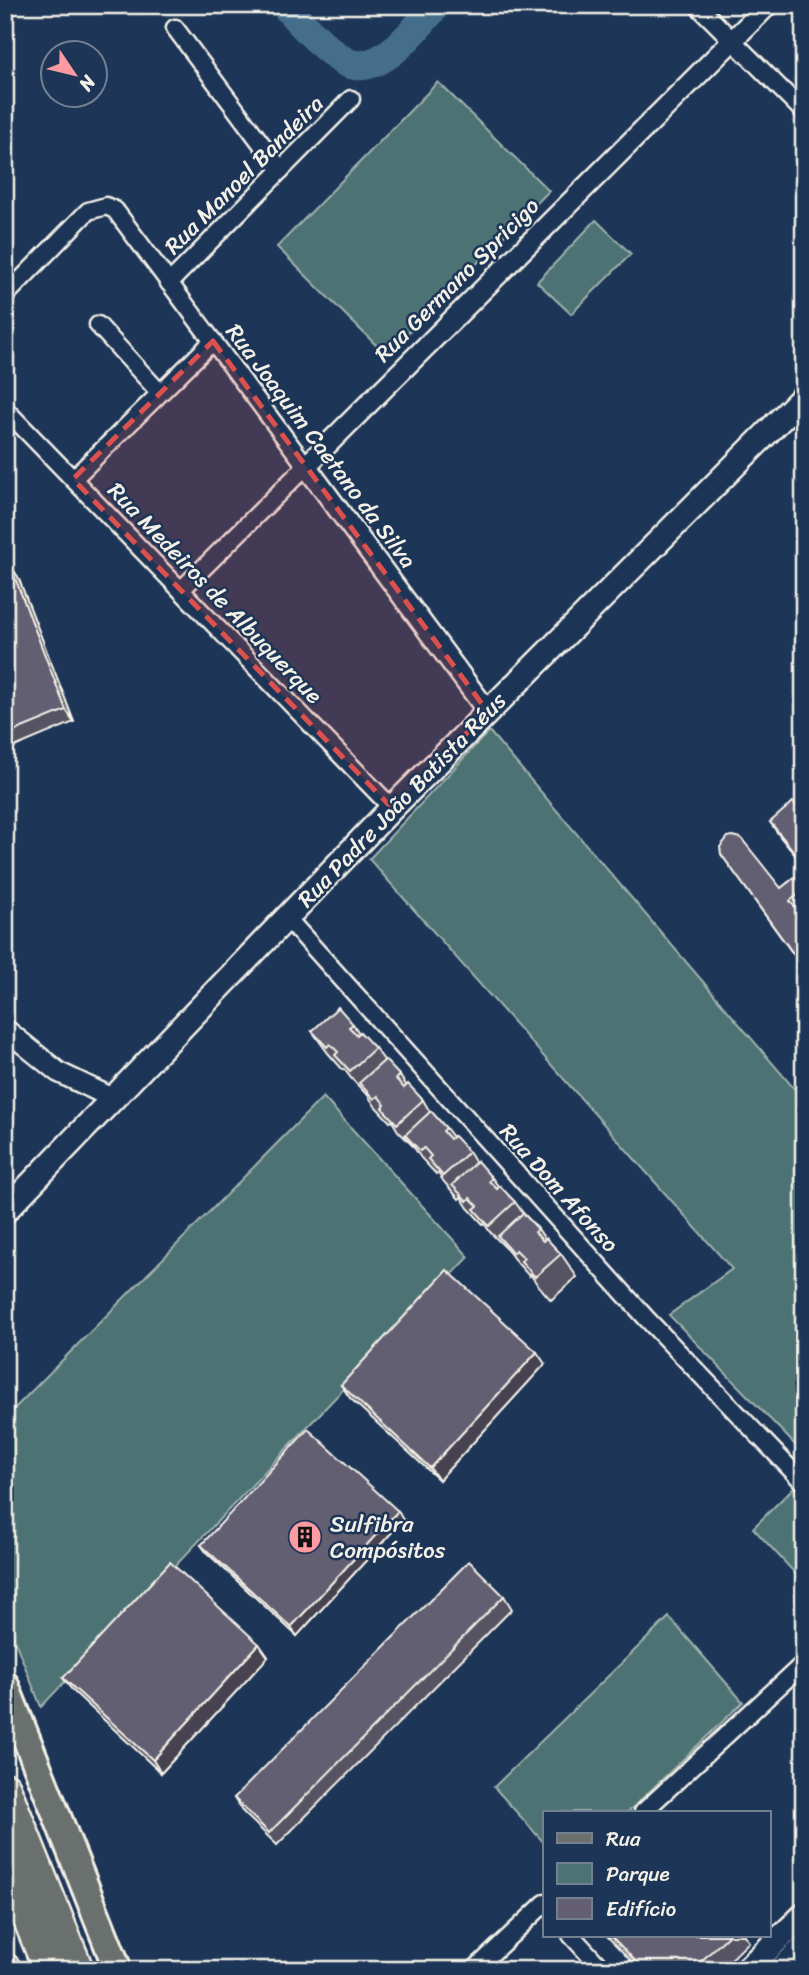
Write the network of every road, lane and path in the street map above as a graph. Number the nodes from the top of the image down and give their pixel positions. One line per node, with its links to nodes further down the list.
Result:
1 (697, 5): 4 (street)
2 (768, 5): 4 (street, Rua Germano Spricigo)
3 (176, 28): 7 (street)
4 (733, 41): 6 (street); 15 (street, Rua Germano Spricigo)
5 (351, 99): 7 (street, Rua Manoel Bandeira)
6 (804, 112)
7 (281, 170): 8 (street, Rua Manoel Bandeira)
8 (169, 284): 9 (street, Rua Joaquim Caetano da Silva); 11 (street, Rua Joaquim Caetano da Silva)
9 (5, 296)
10 (99, 325): 12 (street)
11 (213, 341): 12 (street); 15 (street, Rua Joaquim Caetano da Silva)
12 (160, 393): 16 (street)
13 (804, 396): 18 (main road, Rua Padre João Batista Réus)
14 (5, 409): 16 (street, Rua Medeiros de Albuquerque)
15 (306, 466): 17 (street, Rua Germano Spricigo); 18 (street, Rua Joaquim Caetano da Silva)
16 (72, 479): 17 (street, Rua Medeiros de Albuquerque)
17 (181, 590): 19 (street, Rua Medeiros de Albuquerque)
18 (488, 712): 19 (main road, Rua Padre João Batista Réus)
19 (392, 808): 20 (main road, Rua Padre João Batista Réus)
20 (287, 918): 22 (main road, Rua Padre João Batista Réus); 24 (street, Rua Dom Afonso)
21 (5, 1029): 22 (street)
22 (112, 1098): 23 (main road, Rua Padre João Batista Réus)
23 (5, 1210)
24 (804, 1482)
25 (804, 1663): 28 (street)
26 (5, 1685): 36 (main road)
27 (5, 1788): 35 (highway)
28 (644, 1811)
29 (5, 1860): 34 (highway)
30 (543, 1905): 37 (street)
31 (804, 1915): 39 (main road)
32 (573, 1937): 38 (street)
33 (804, 1947): 40 (main road)
34 (49, 1970)
35 (78, 1970)
36 (118, 1970)
37 (474, 1970)
38 (603, 1970)
39 (746, 1970)
40 (780, 1970)

